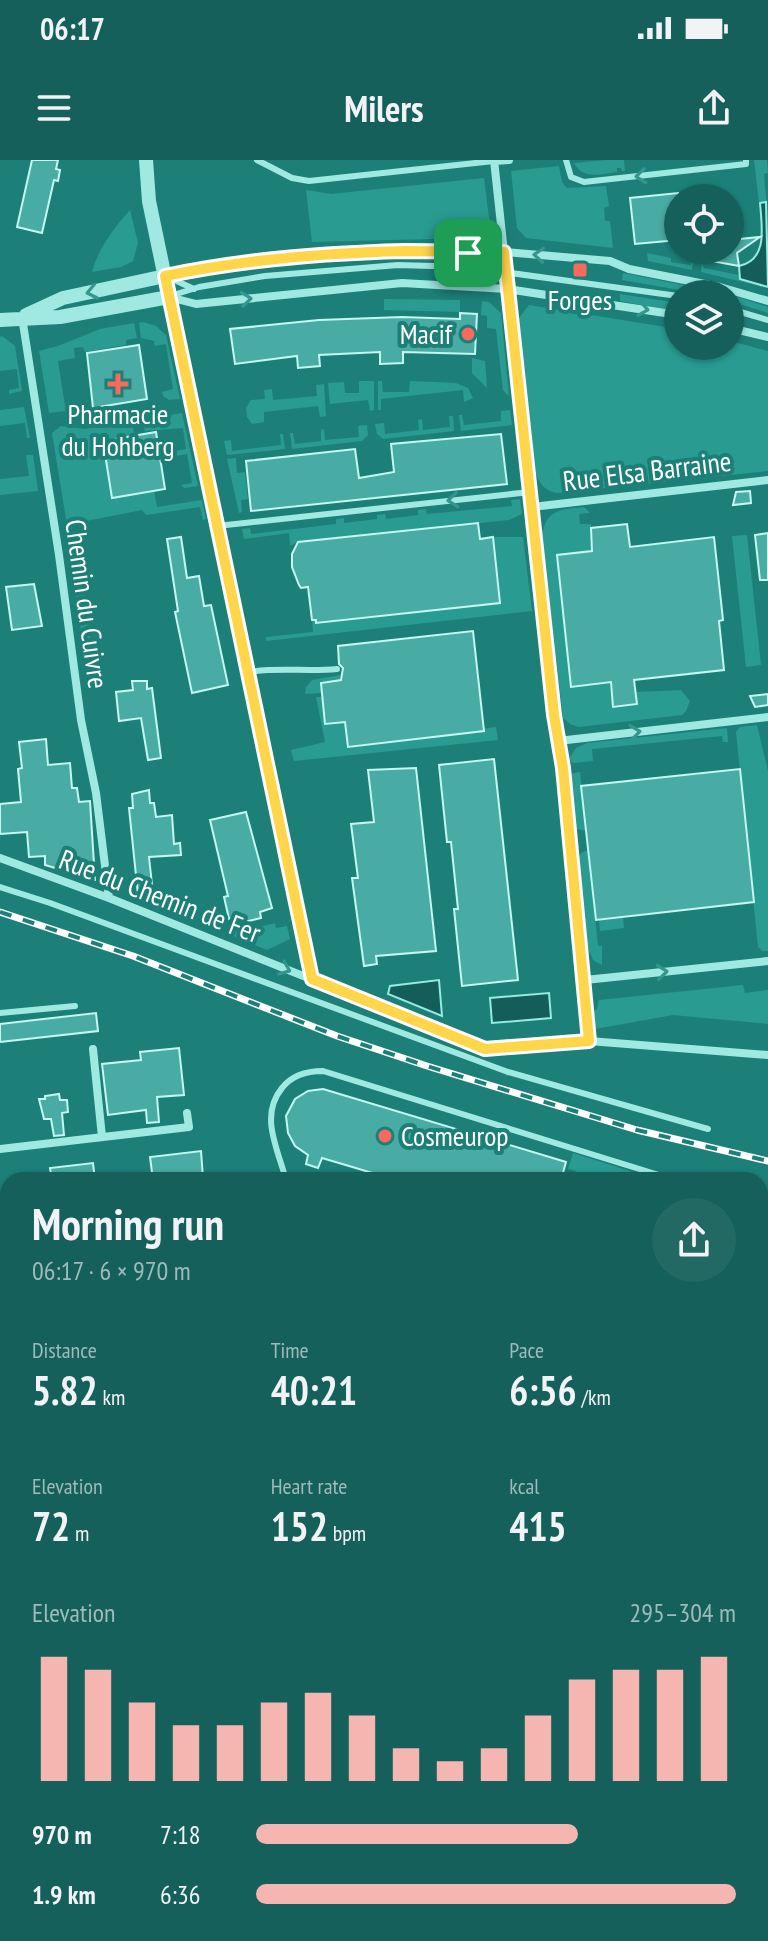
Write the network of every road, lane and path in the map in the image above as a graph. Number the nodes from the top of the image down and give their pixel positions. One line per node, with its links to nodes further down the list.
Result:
1 (146, 160): 9 (street)
2 (257, 160): 5 (lane)
3 (509, 160): 5 (street)
4 (566, 160): 6 (lane, one-way to 4)
5 (494, 161): 7 (street)
6 (746, 162)
7 (504, 252): 8 (street); 9 (street); 14 (street, one-way to 7)
8 (505, 272): 10 (lane); 11 (street); 12 (lane)
9 (165, 276): 10 (lane); 13 (street); 17 (street, one-way to 17)
10 (194, 289): 13 (lane)
11 (507, 289): 13 (street, one-way to 11); 15 (street, one-way to 15); 23 (street)
12 (664, 294)
13 (169, 297): 17 (street); 25 (street)
14 (768, 301)
15 (664, 313)
16 (744, 313): 19 (lane)
17 (22, 317): 18 (street); 32 (street, Chemin du Cuivre)
18 (0, 320)
19 (768, 320)
20 (744, 331): 21 (street)
21 (768, 337)
22 (768, 480): 24 (street, Rue Elsa Barraine)
23 (530, 492): 24 (street); 25 (lane, one-way to 25)
24 (532, 507): 29 (street)
25 (217, 526): 27 (street)
26 (337, 669): 27 (lane)
27 (248, 672): 34 (street)
28 (768, 717): 29 (street, one-way to 28)
29 (558, 741): 35 (street)
30 (0, 858): 32 (street, Rue du Chemin de Fer)
31 (0, 887): 42 (lane)
32 (109, 898): 34 (street, Rue du Chemin de Fer, one-way to 34)
33 (768, 961): 35 (street, one-way to 33)
34 (312, 979): 38 (street, Rue du Chemin de Fer)
35 (585, 980): 38 (street)
36 (75, 1006): 37 (lane)
37 (0, 1013)
38 (589, 1041): 40 (street, Rue du Chemin de Fer)
39 (93, 1049): 43 (street)
40 (768, 1055)
41 (187, 1113): 43 (street)
42 (708, 1129)
43 (102, 1137): 44 (street)
44 (0, 1149)
45 (284, 1172): 46 (lane)
46 (649, 1172)

